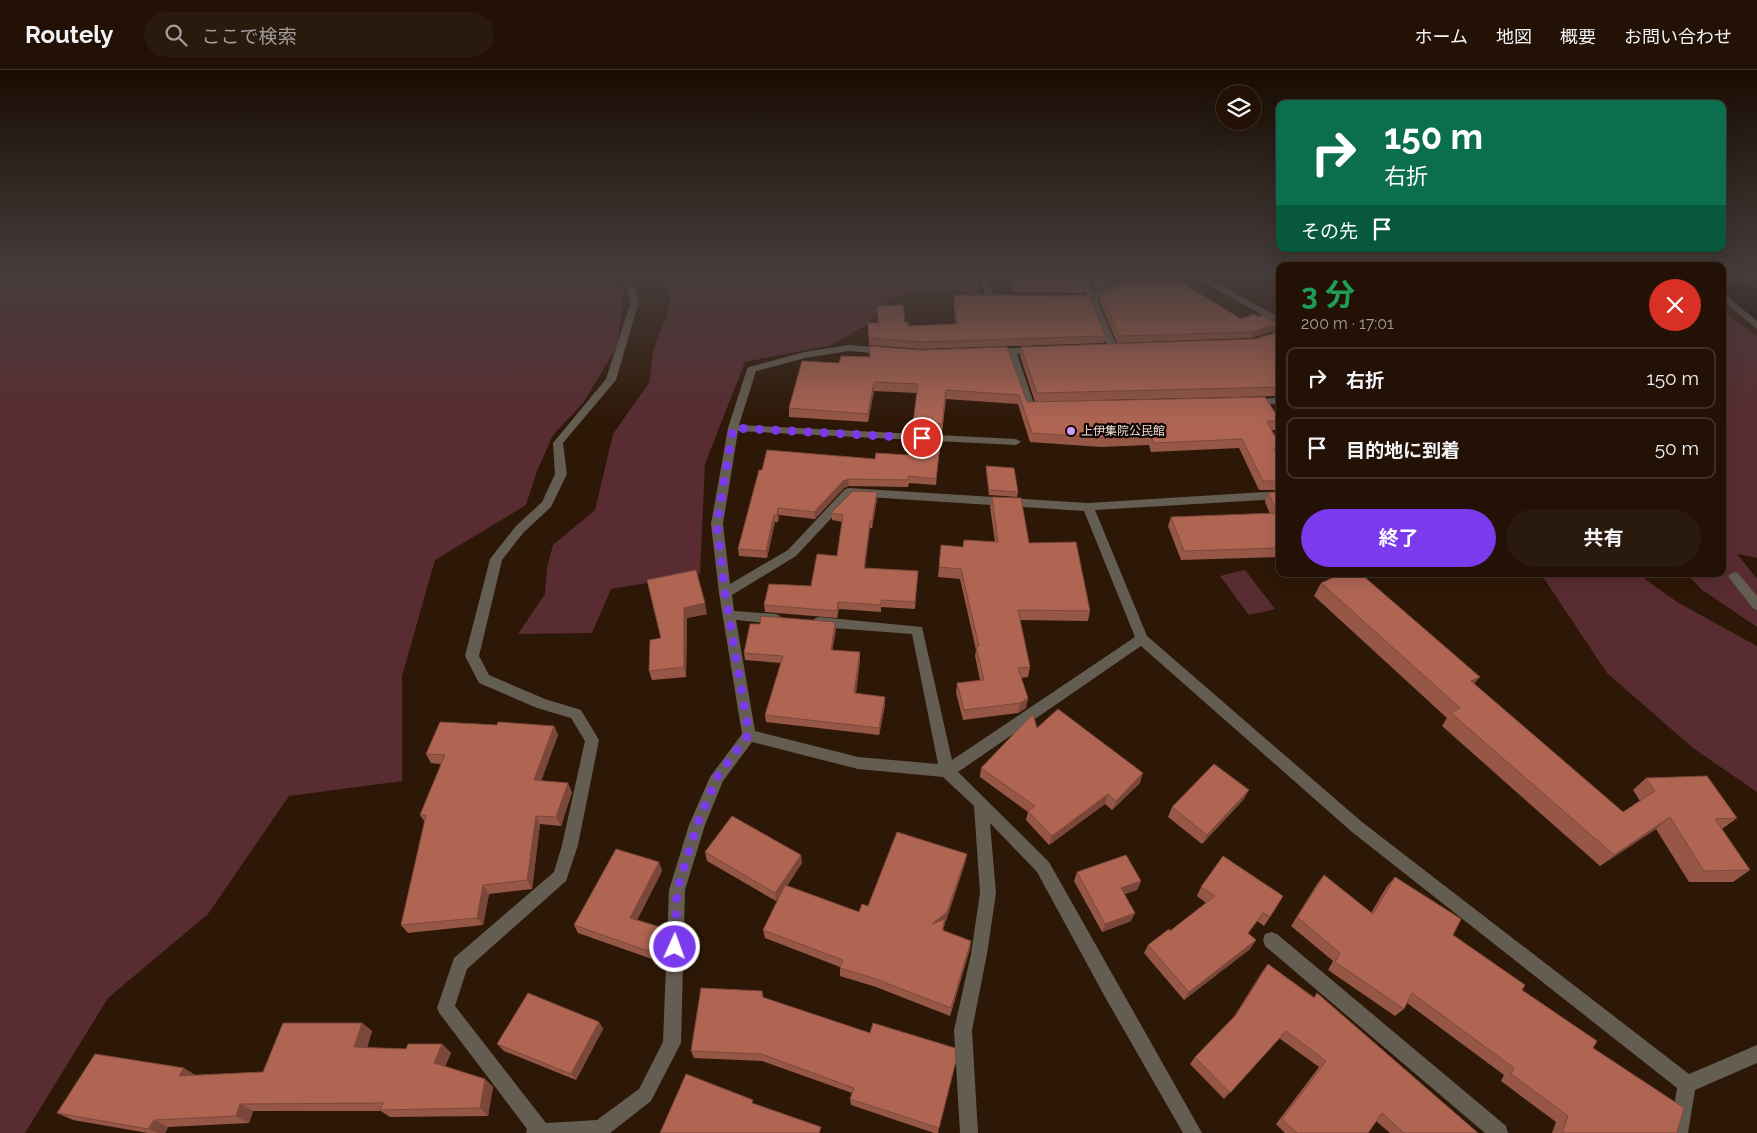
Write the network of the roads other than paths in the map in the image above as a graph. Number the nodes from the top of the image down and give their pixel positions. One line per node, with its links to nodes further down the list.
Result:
1 (628, 325): 31 (street)
2 (1103, 325): 3 (street)
3 (1113, 348)
4 (1048, 350): 5 (street)
5 (1011, 351): 7 (street); 11 (street)
6 (894, 352): 13 (street)
7 (981, 352)
8 (1276, 401): 10 (street)
9 (1238, 402): 10 (street)
10 (1267, 402): 12 (street)
11 (1050, 406)
12 (1276, 416)
13 (733, 428): 14 (street); 18 (street)
14 (1016, 442)
15 (1276, 495): 16 (street)
16 (1088, 507): 18 (street); 23 (street)
17 (1734, 576): 19 (street)
18 (725, 593): 20 (street)
19 (1757, 605)
20 (730, 615): 21 (street); 24 (street)
21 (789, 620)
22 (809, 622): 25 (street)
23 (1142, 638): 25 (street); 29 (street)
24 (749, 734): 25 (street); 30 (street)
25 (947, 771): 26 (street)
26 (982, 803): 32 (street); 33 (street)
27 (1272, 940): 34 (street)
28 (1757, 1054): 29 (street)
29 (1686, 1084): 35 (street)
30 (603, 1131): 31 (street)
31 (538, 1133)
32 (970, 1133)
33 (1193, 1133)
34 (1498, 1133)
35 (1679, 1133)

